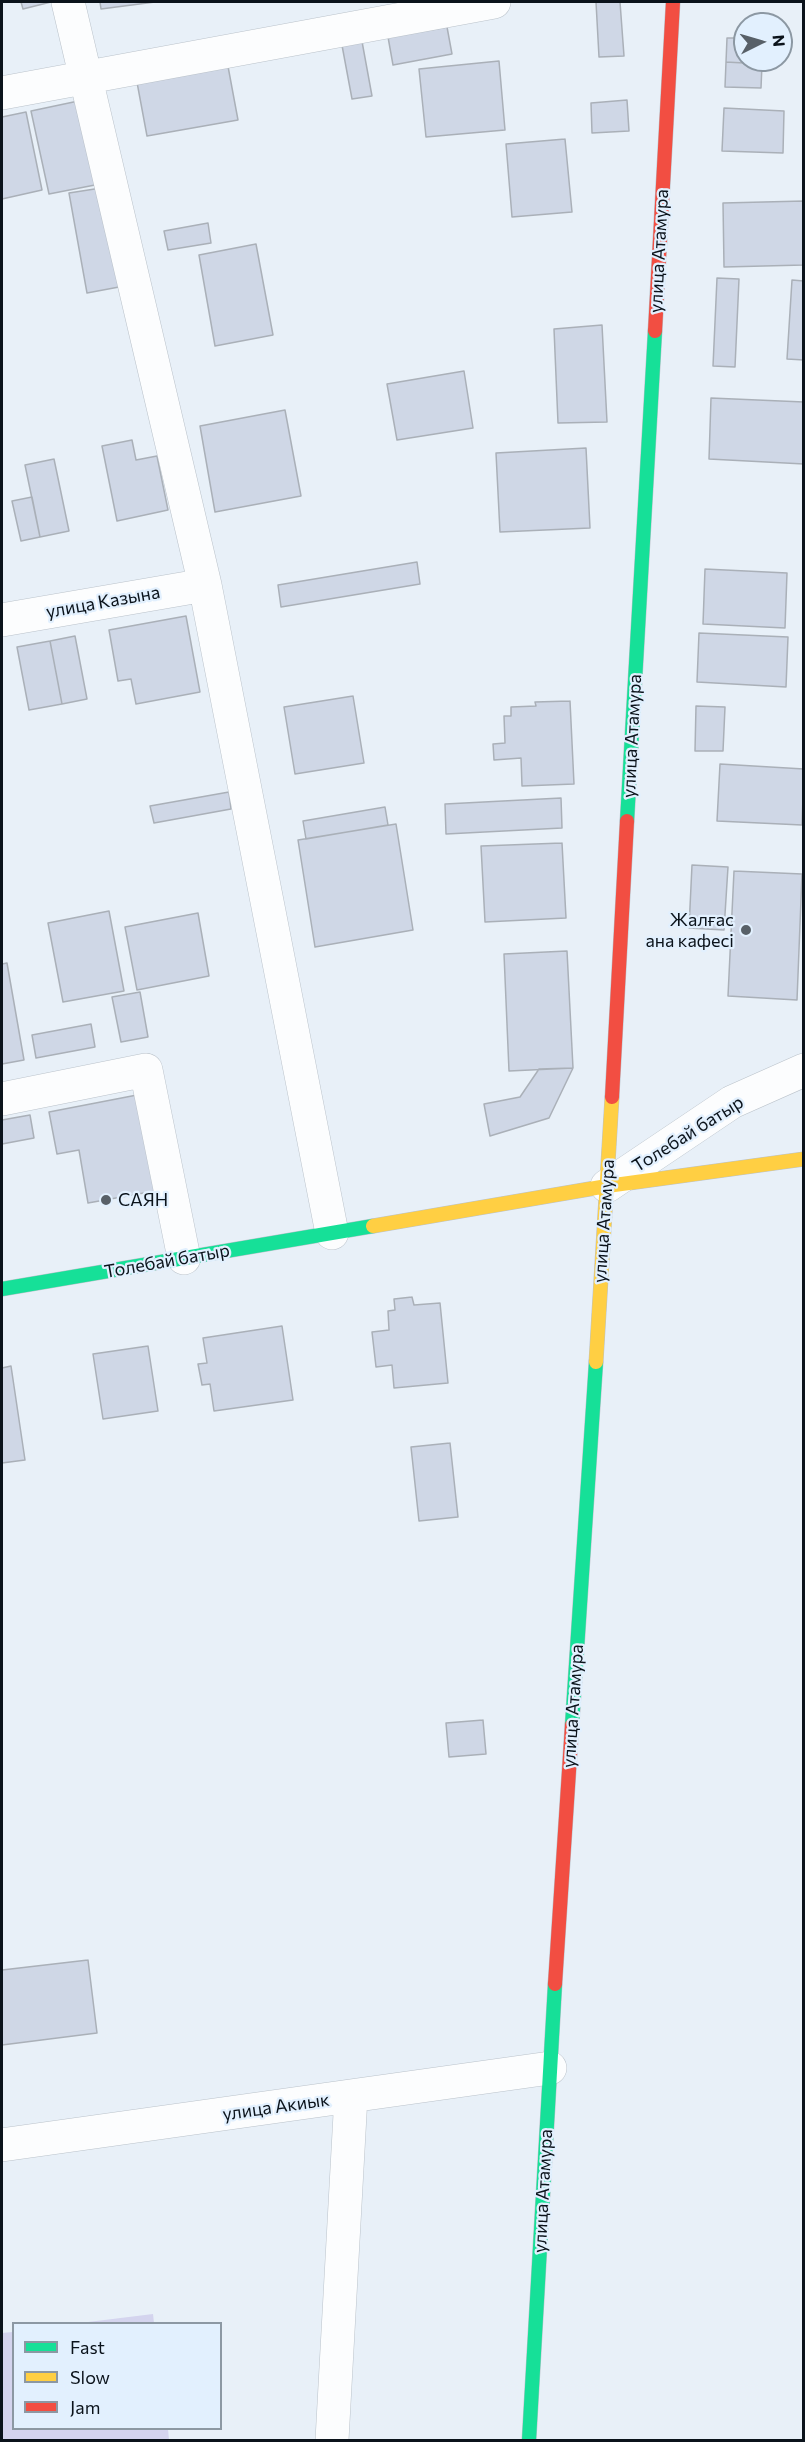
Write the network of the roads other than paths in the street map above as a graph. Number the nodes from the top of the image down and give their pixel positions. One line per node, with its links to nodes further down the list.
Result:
1 (68, 2): 4 (street)
2 (494, 2): 4 (street)
3 (673, 2): 11 (street, улица Атамура)
4 (94, 76): 5 (street); 6 (street)
5 (2, 93)
6 (205, 585): 7 (street, улица Казына); 12 (street)
7 (2, 620)
8 (804, 1070): 11 (street, Толебай батыр)
9 (2, 1099): 13 (street)
10 (804, 1158): 11 (street, Толебай батыр)
11 (607, 1186): 12 (street, Толебай батыр); 15 (street, улица Атамура)
12 (332, 1233): 13 (street, Толебай батыр)
13 (184, 1258): 14 (street, Толебай батыр)
14 (2, 1289)
15 (550, 2068): 16 (street, улица Акиык); 19 (street, улица Атамура)
16 (351, 2096): 17 (street, улица Акиык); 18 (street)
17 (2, 2145)
18 (332, 2440)
19 (529, 2440)

